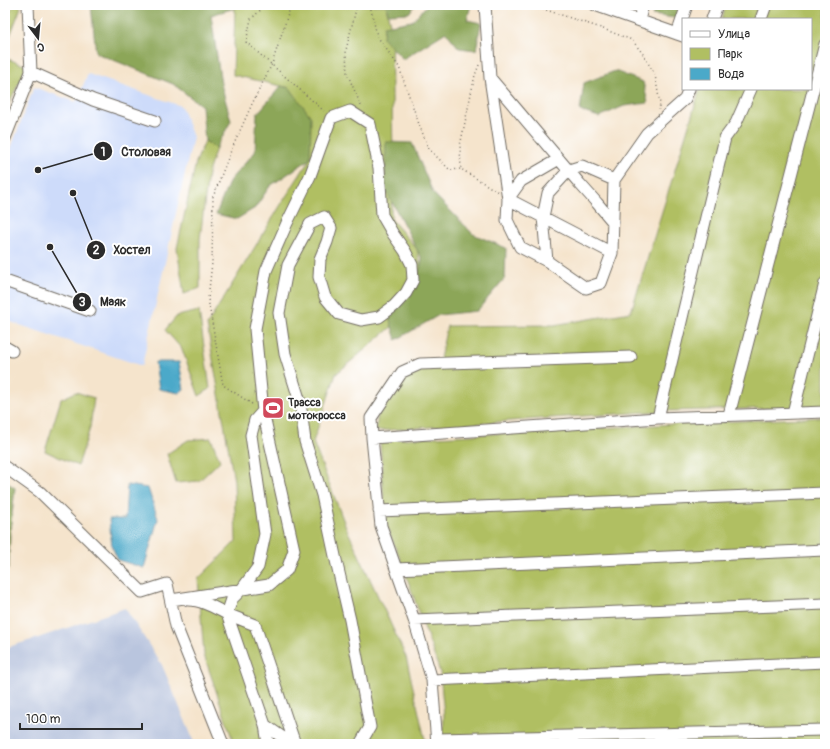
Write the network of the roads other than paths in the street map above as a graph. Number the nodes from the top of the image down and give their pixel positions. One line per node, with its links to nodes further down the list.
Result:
1 (28, 5): 14 (street)
2 (485, 5): 15 (street)
3 (643, 5): 11 (street)
4 (687, 5): 8 (street)
5 (717, 5): 9 (street)
6 (766, 5): 10 (street)
7 (600, 6): 11 (street)
8 (684, 18)
9 (712, 18)
10 (761, 18)
11 (639, 20): 12 (street)
12 (680, 35)
13 (825, 44): 35 (street)
14 (30, 72): 18 (street); 19 (street)
15 (490, 78): 20 (street); 23 (street)
16 (689, 90): 22 (street)
17 (751, 90): 36 (street)
18 (155, 121)
19 (5, 138)
20 (559, 159): 21 (street); 23 (street)
21 (569, 170): 22 (street); 24 (street); 25 (street)
22 (614, 180): 25 (street)
23 (508, 199): 24 (street); 27 (street)
24 (543, 217): 26 (street); 27 (street)
25 (612, 222): 26 (street)
26 (612, 253): 27 (street)
27 (547, 261)
28 (5, 281): 30 (street)
29 (825, 283): 34 (street)
30 (90, 311)
31 (631, 357): 37 (street)
32 (263, 411): 43 (street); 43 (street); 56 (street)
33 (825, 412): 34 (street)
34 (793, 413): 35 (street)
35 (729, 415): 36 (street)
36 (658, 418): 37 (street)
37 (372, 438): 40 (street)
38 (5, 467): 44 (street)
39 (825, 493): 40 (street)
40 (379, 511): 42 (street)
41 (825, 550): 42 (street)
42 (396, 569): 47 (street)
43 (242, 589): 44 (street); 46 (street)
44 (171, 600): 46 (street); 53 (street)
45 (825, 604): 47 (street)
46 (227, 614): 50 (street); 55 (street)
47 (414, 620): 49 (street)
48 (825, 662): 49 (street)
49 (432, 680): 52 (street)
50 (265, 725): 54 (street); 55 (street)
51 (825, 730): 52 (street)
52 (437, 741)
53 (223, 744)
54 (268, 744)
55 (294, 744)
56 (360, 744)

